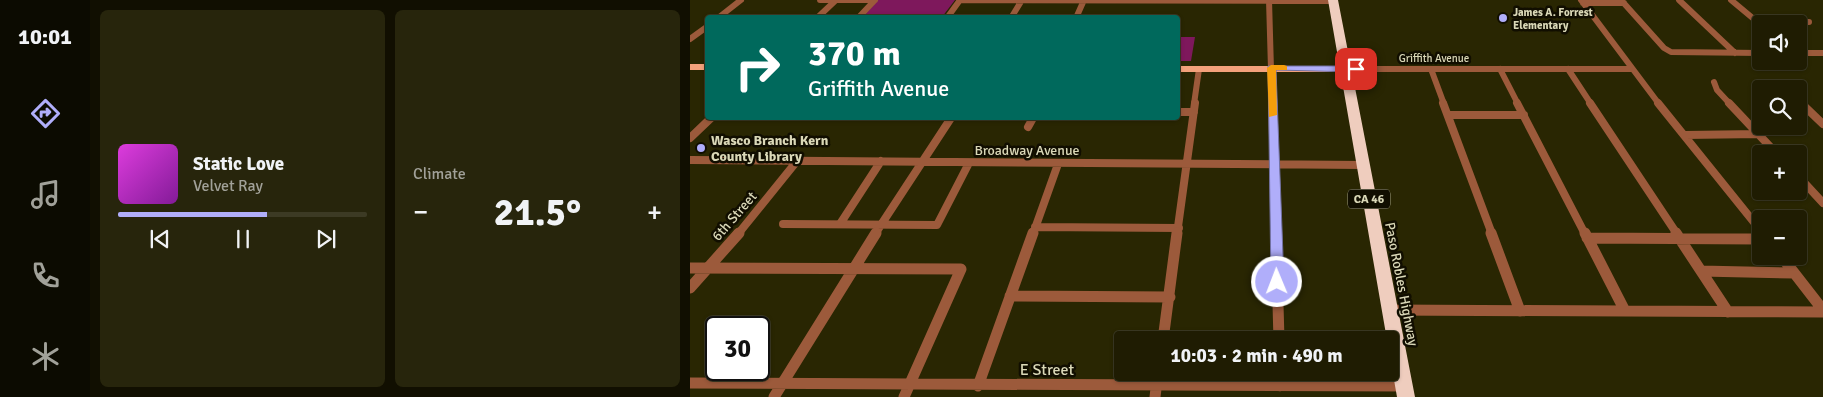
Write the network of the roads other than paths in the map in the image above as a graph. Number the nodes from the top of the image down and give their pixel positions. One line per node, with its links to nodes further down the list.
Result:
1 (741, 0): 16 (street)
2 (820, 0): 3 (street)
3 (836, 0): 4 (street); 17 (street)
4 (875, 0): 18 (street)
5 (960, 0): 6 (street); 19 (street)
6 (1022, 0): 7 (street); 20 (street)
7 (1084, 0): 11 (street); 21 (street)
8 (1270, 0): 12 (street); 13 (street); 32 (street)
9 (1679, 0): 26 (street)
10 (1731, 0): 22 (street)
11 (1146, 1): 12 (street)
12 (1208, 1)
13 (1333, 1): 35 (highway, Paso Robles Highway / CA 46)
14 (1582, 1): 15 (street); 39 (street)
15 (1622, 1): 26 (street)
16 (722, 15)
17 (820, 15)
18 (861, 15)
19 (949, 15)
20 (1013, 15)
21 (1077, 15)
22 (1752, 17)
23 (690, 31): 24 (street)
24 (704, 31): 25 (street)
25 (690, 39)
26 (1735, 53): 27 (street)
27 (1752, 53)
28 (1807, 53): 29 (street)
29 (1823, 53)
30 (705, 67): 31 (main road)
31 (691, 68)
32 (1271, 68): 34 (main road, Griffith Avenue); 35 (main road, Griffith Avenue); 64 (street)
33 (1180, 69): 34 (main road, Griffith Avenue)
34 (1199, 69): 43 (street)
35 (1346, 69): 36 (street, Griffith Avenue); 65 (highway, Paso Robles Highway / CA 46)
36 (1431, 69): 37 (street, Griffith Avenue); 44 (street)
37 (1500, 69): 38 (street, Griffith Avenue); 45 (street)
38 (1568, 69): 39 (street, Griffith Avenue); 75 (street)
39 (1631, 69): 53 (street)
40 (1714, 82): 51 (street)
41 (1807, 109): 49 (street)
42 (1180, 112): 43 (street)
43 (1194, 112): 63 (street)
44 (1448, 115): 45 (street); 87 (street)
45 (1524, 116): 74 (street)
46 (709, 120): 55 (street)
47 (949, 120): 60 (street)
48 (1031, 120): 50 (street)
49 (1823, 124)
50 (1028, 127)
51 (1752, 127)
52 (1752, 134): 53 (street)
53 (1685, 135): 68 (street)
54 (1760, 135): 56 (street)
55 (690, 138)
56 (1769, 145)
57 (690, 160): 58 (street, Broadway Avenue)
58 (797, 161): 59 (street, Broadway Avenue); 79 (street, 6th Street)
59 (881, 162): 60 (street, Broadway Avenue); 70 (street)
60 (924, 162): 61 (street, Broadway Avenue); 71 (street)
61 (969, 163): 62 (street, Broadway Avenue); 71 (street)
62 (1058, 164): 63 (street, Broadway Avenue); 72 (street)
63 (1187, 164): 64 (street, Broadway Avenue); 73 (street)
64 (1274, 165): 65 (street, Broadway Avenue); 92 (street)
65 (1363, 165): 86 (highway, Paso Robles Highway / CA 46)
66 (1807, 186): 67 (street)
67 (1823, 203)
68 (1752, 220)
69 (782, 224): 70 (street)
70 (840, 224): 71 (street)
71 (882, 225): 80 (street)
72 (1035, 227): 73 (street); 84 (street)
73 (1179, 228): 85 (street)
74 (1587, 238): 75 (street); 88 (street)
75 (1680, 238): 76 (street); 81 (street)
76 (1752, 238)
77 (1788, 265): 82 (street)
78 (690, 268): 79 (street)
79 (707, 268): 80 (street); 83 (street, 6th Street)
80 (852, 269): 96 (street); 97 (street)
81 (1702, 271): 82 (street); 90 (street)
82 (1794, 273): 89 (street)
83 (690, 288)
84 (1010, 296): 85 (street); 99 (street)
85 (1170, 297): 91 (street)
86 (1390, 310): 87 (street); 101 (highway, Paso Robles Highway / CA 46)
87 (1520, 311): 88 (street)
88 (1625, 311): 90 (street)
89 (1823, 311): 90 (street)
90 (1728, 312)
91 (1165, 331)
92 (1279, 331)
93 (1157, 381): 98 (street)
94 (1280, 381): 100 (street)
95 (690, 383): 96 (street, E Street)
96 (782, 384): 97 (street, E Street); 102 (street)
97 (910, 385): 99 (street, E Street); 103 (street)
98 (1156, 385): 99 (street, E Street); 100 (street, E Street); 104 (street)
99 (978, 386)
100 (1280, 386): 101 (street, E Street)
101 (1405, 392)
102 (774, 397)
103 (904, 397)
104 (1155, 397)

